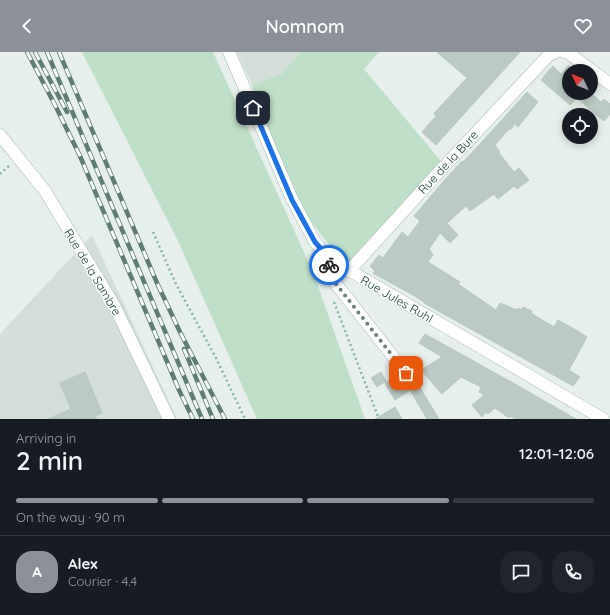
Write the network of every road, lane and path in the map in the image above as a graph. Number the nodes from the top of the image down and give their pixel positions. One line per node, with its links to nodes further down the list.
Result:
1 (229, 52): 7 (street, Rue Jules Ruhl)
2 (564, 52): 4 (street)
3 (553, 54): 8 (street, Rue de la Bure)
4 (610, 84)
5 (0, 135): 11 (street, Rue de la Sambre)
6 (153, 232): 12 (path)
7 (330, 259): 8 (street, Rue Jules Ruhl); 10 (street)
8 (349, 271): 14 (street, Rue Jules Ruhl)
9 (332, 297): 13 (path)
10 (406, 373)
11 (169, 419)
12 (245, 419)
13 (379, 419)
14 (603, 419)

